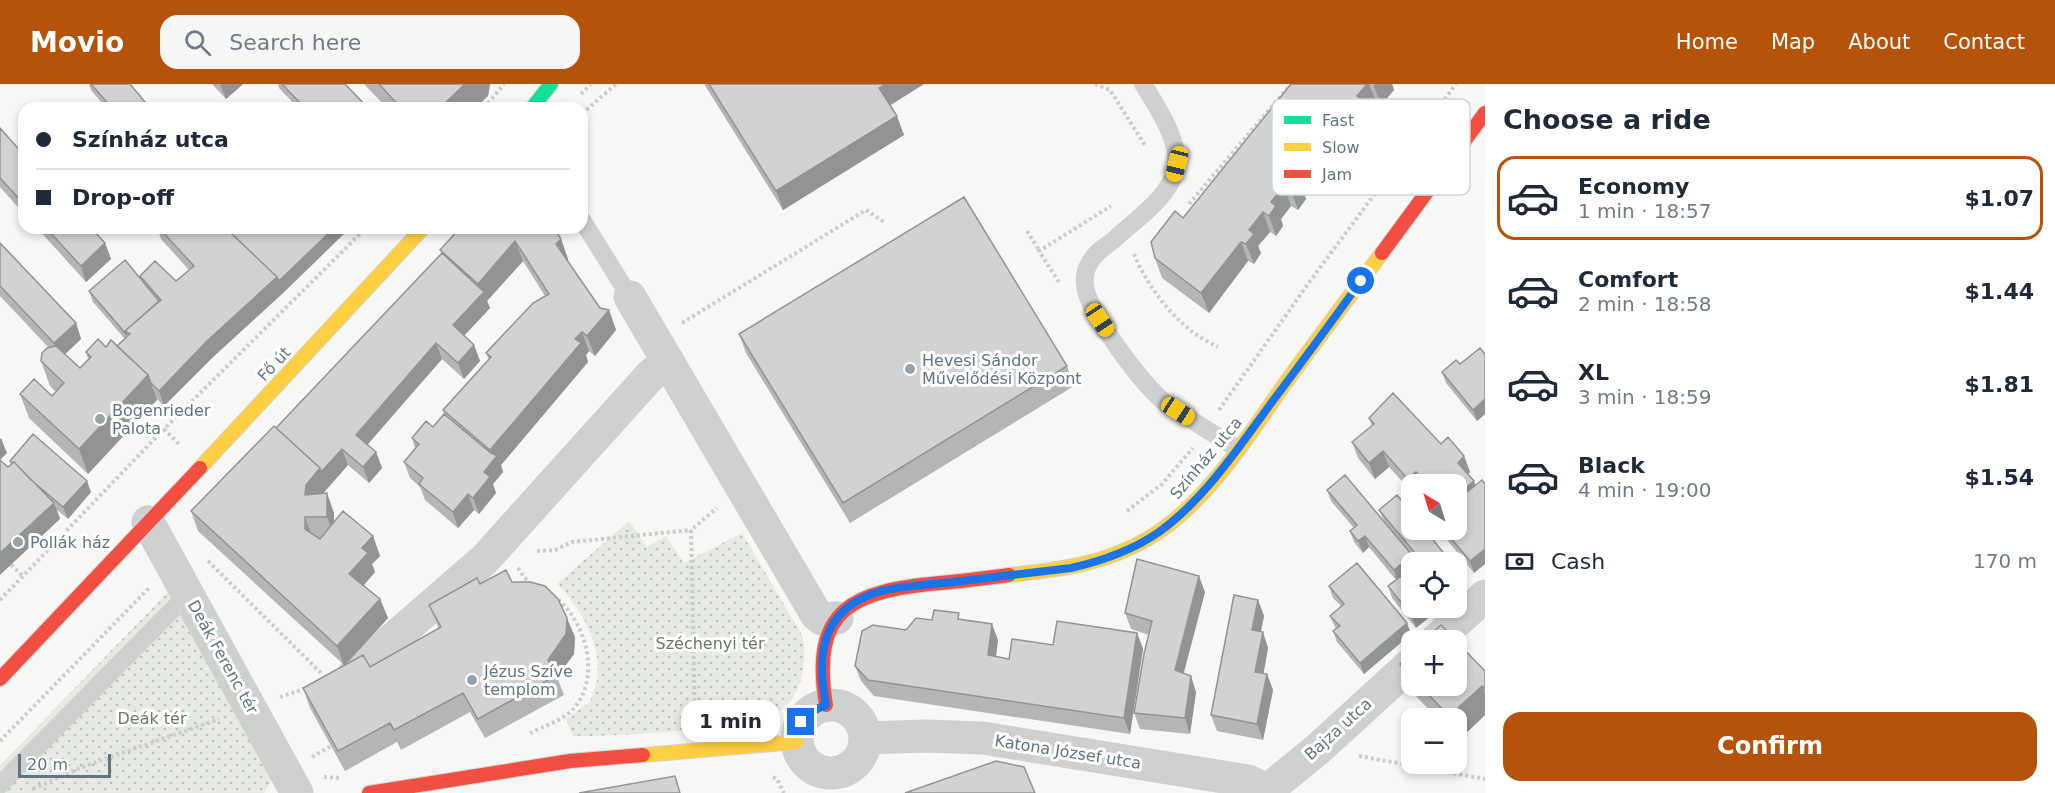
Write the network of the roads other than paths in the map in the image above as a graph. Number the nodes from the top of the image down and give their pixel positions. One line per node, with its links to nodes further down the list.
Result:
1 (1143, 84): 9 (lane)
2 (1485, 113): 3 (street, Színház utca)
3 (1470, 133)
4 (1425, 195): 9 (street, Színház utca)
5 (588, 230): 7 (lane)
6 (417, 234): 10 (street, Fő út)
7 (630, 297): 8 (street)
8 (662, 350): 13 (street); 15 (street)
9 (1238, 449): 13 (street, Színház utca)
10 (148, 522): 11 (street, Deák Ferenc tér); 17 (street)
11 (188, 594): 21 (street, Deák Ferenc tér); 23 (lane)
12 (1485, 596): 14 (street)
13 (837, 618): 18 (street, Színház utca)
14 (1447, 630)
15 (354, 672)
16 (1401, 673): 24 (street, Bajza utca)
17 (0, 679)
18 (826, 705): 19 (street); 20 (street)
19 (865, 738): 22 (street); 24 (street, Katona József utca)
20 (796, 742): 22 (street); 25 (street)
21 (308, 782)
22 (838, 782)
23 (0, 785)
24 (1269, 792)
25 (369, 793)

